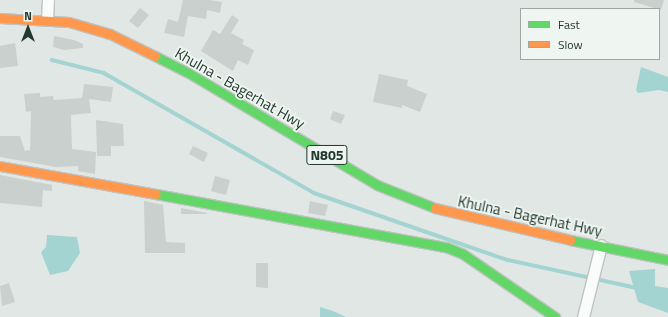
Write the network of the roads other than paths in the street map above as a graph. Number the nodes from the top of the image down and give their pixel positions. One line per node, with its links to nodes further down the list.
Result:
1 (48, 0): 3 (street)
2 (0, 18): 3 (main road, Khulna - Bagerhat Hwy / N805)
3 (47, 19): 5 (main road, Khulna - Bagerhat Hwy / N805)
4 (0, 166): 7 (main road)
5 (601, 245): 6 (main road, Khulna - Bagerhat Hwy / N805); 8 (street)
6 (668, 260)
7 (555, 317)
8 (583, 317)

